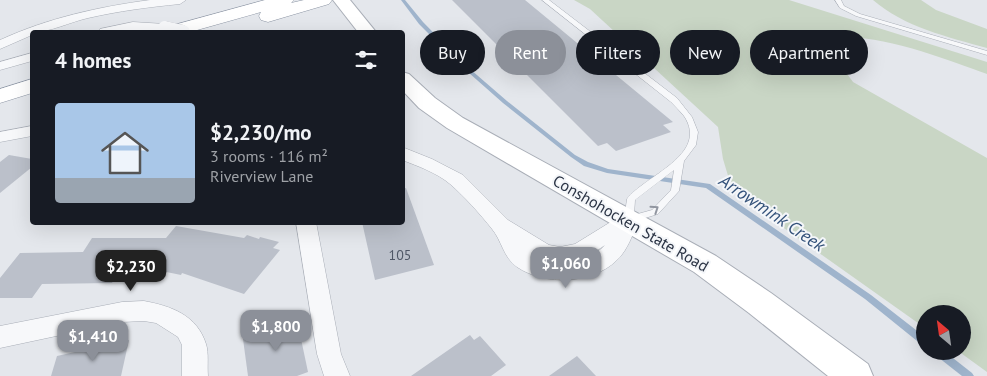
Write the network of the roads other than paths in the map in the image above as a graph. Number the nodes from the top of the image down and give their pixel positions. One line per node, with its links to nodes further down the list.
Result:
1 (180, 0): 7 (street)
2 (323, 0): 6 (highway)
3 (341, 0): 11 (main road)
4 (545, 0): 25 (lane)
5 (838, 0): 14 (lane)
6 (278, 6): 9 (highway); 10 (highway)
7 (33, 30)
8 (114, 30): 9 (street)
9 (167, 30)
10 (217, 30)
11 (365, 30)
12 (30, 31): 13 (street)
13 (0, 45)
14 (987, 53)
15 (30, 58): 16 (street)
16 (0, 66)
17 (30, 73): 19 (highway)
18 (405, 81): 27 (main road, Conshohocken State Road)
19 (0, 82)
20 (30, 87): 21 (highway)
21 (0, 96)
22 (30, 131): 23 (street)
23 (0, 137)
24 (405, 154): 27 (street)
25 (680, 162): 26 (lane); 27 (lane)
26 (676, 191): 27 (lane, one-way to 26)
27 (629, 220): 32 (main road, Conshohocken State Road)
28 (307, 225): 31 (street)
29 (0, 337): 30 (street)
30 (195, 376)
31 (337, 376)
32 (855, 376)

